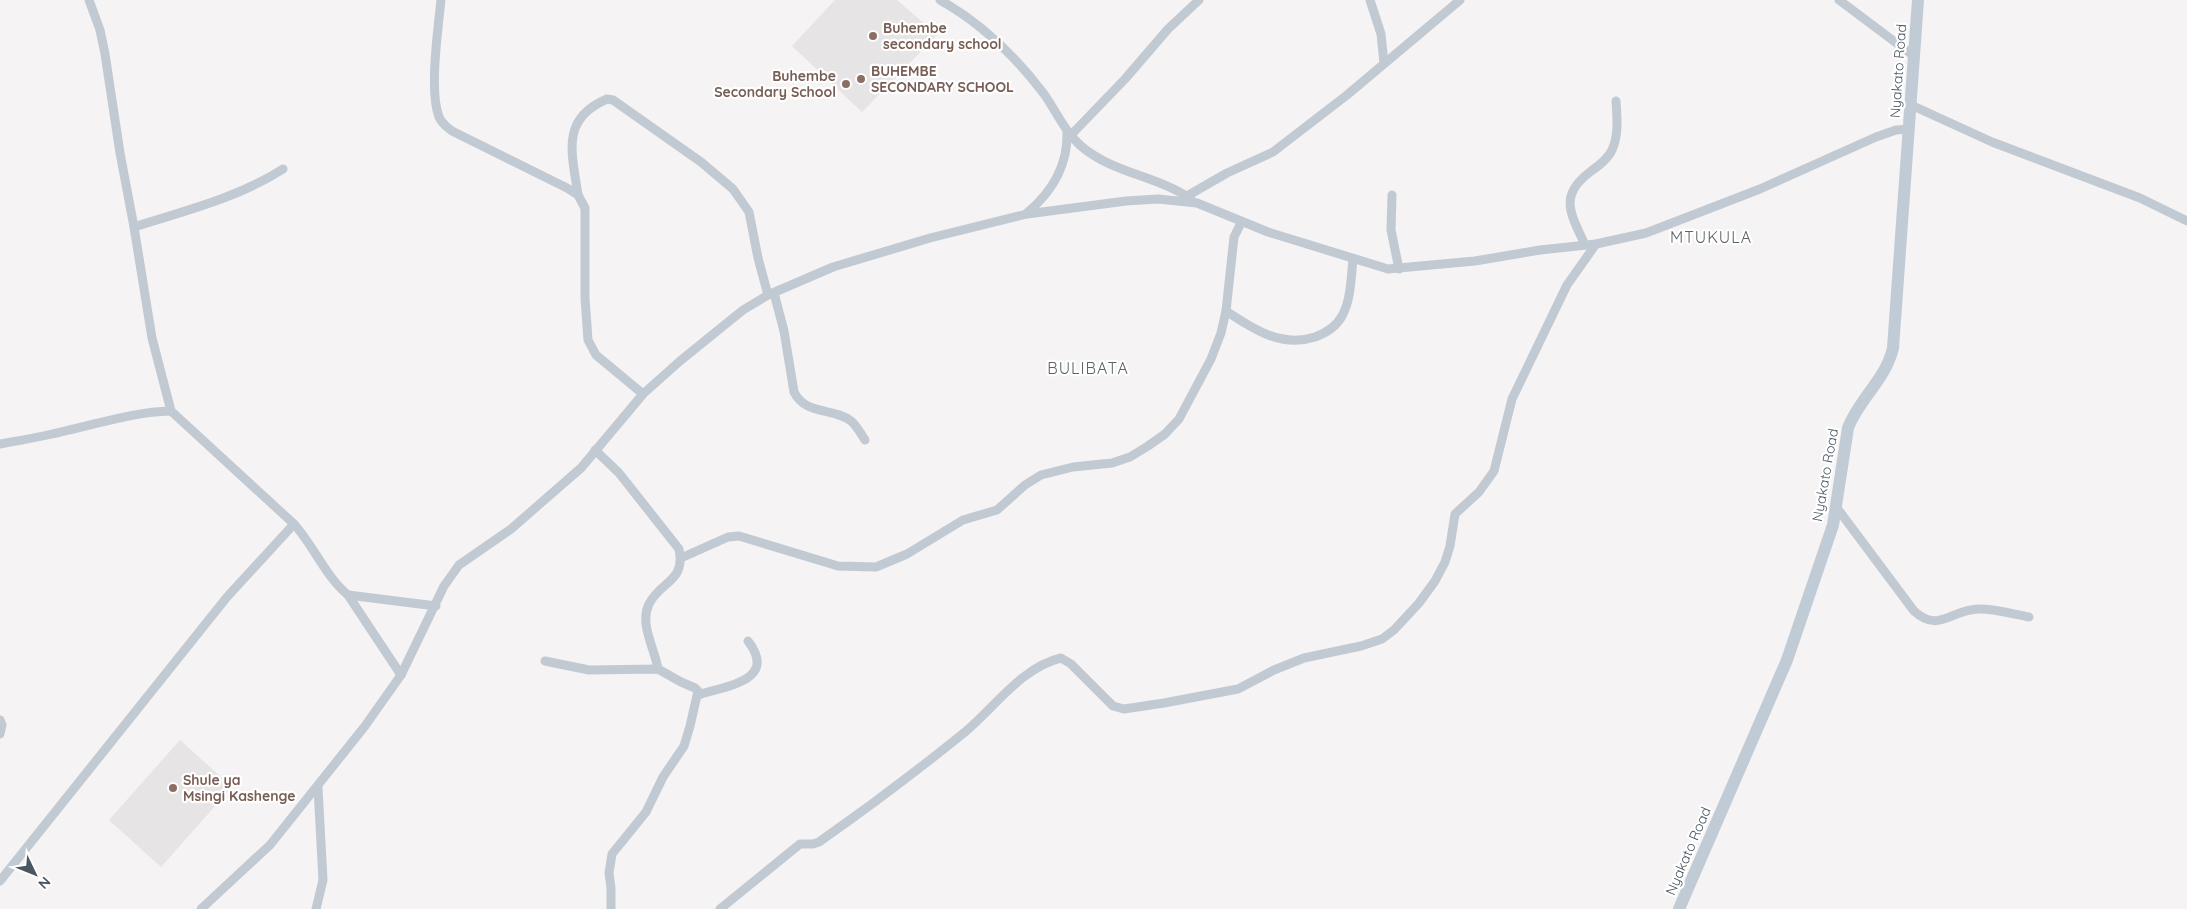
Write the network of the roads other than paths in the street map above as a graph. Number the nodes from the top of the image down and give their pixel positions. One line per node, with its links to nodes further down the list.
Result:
1 (89, 0): 23 (street)
2 (441, 0): 16 (street)
3 (940, 0): 14 (street)
4 (1198, 0): 14 (street)
5 (1370, 0): 10 (street)
6 (1460, 0): 10 (street)
7 (1839, 0): 9 (street)
8 (1918, 0): 9 (street, Nyakato Road)
9 (1915, 57): 12 (street, Nyakato Road)
10 (1384, 63): 18 (street)
11 (1616, 101): 25 (street)
12 (1911, 105): 13 (street, Nyakato Road); 22 (street)
13 (1909, 129): 24 (street); 35 (street, Nyakato Road)
14 (1069, 134): 18 (street); 20 (street)
15 (283, 169): 23 (street)
16 (578, 195): 28 (street); 30 (street)
17 (1392, 195): 27 (street)
18 (1187, 196): 19 (street)
19 (1197, 203): 20 (street); 21 (street)
20 (1027, 214): 28 (street)
21 (1241, 222): 26 (street); 29 (street)
22 (2187, 222)
23 (134, 227): 31 (street)
24 (1596, 244): 25 (street); 53 (street)
25 (1585, 245): 27 (street)
26 (1352, 259): 27 (street); 29 (street)
27 (1398, 269)
28 (771, 294): 30 (street); 32 (street)
29 (1226, 311): 37 (street)
30 (643, 394): 34 (street)
31 (171, 411): 33 (street); 36 (street)
32 (865, 440)
33 (0, 444)
34 (595, 450): 37 (street); 39 (street)
35 (1837, 508): 40 (street); 54 (street, Nyakato Road)
36 (294, 524): 38 (street); 49 (street)
37 (681, 558): 43 (street)
38 (348, 596): 39 (street); 44 (street)
39 (436, 606): 44 (street)
40 (2029, 617)
41 (748, 641): 45 (street)
42 (545, 661): 43 (street)
43 (658, 669): 45 (street)
44 (400, 675): 48 (street)
45 (698, 695): 52 (street)
46 (0, 720): 47 (street)
47 (0, 734)
48 (318, 788): 50 (street); 51 (street)
49 (0, 881)
50 (201, 909)
51 (316, 909)
52 (611, 909)
53 (720, 909)
54 (1679, 909)

